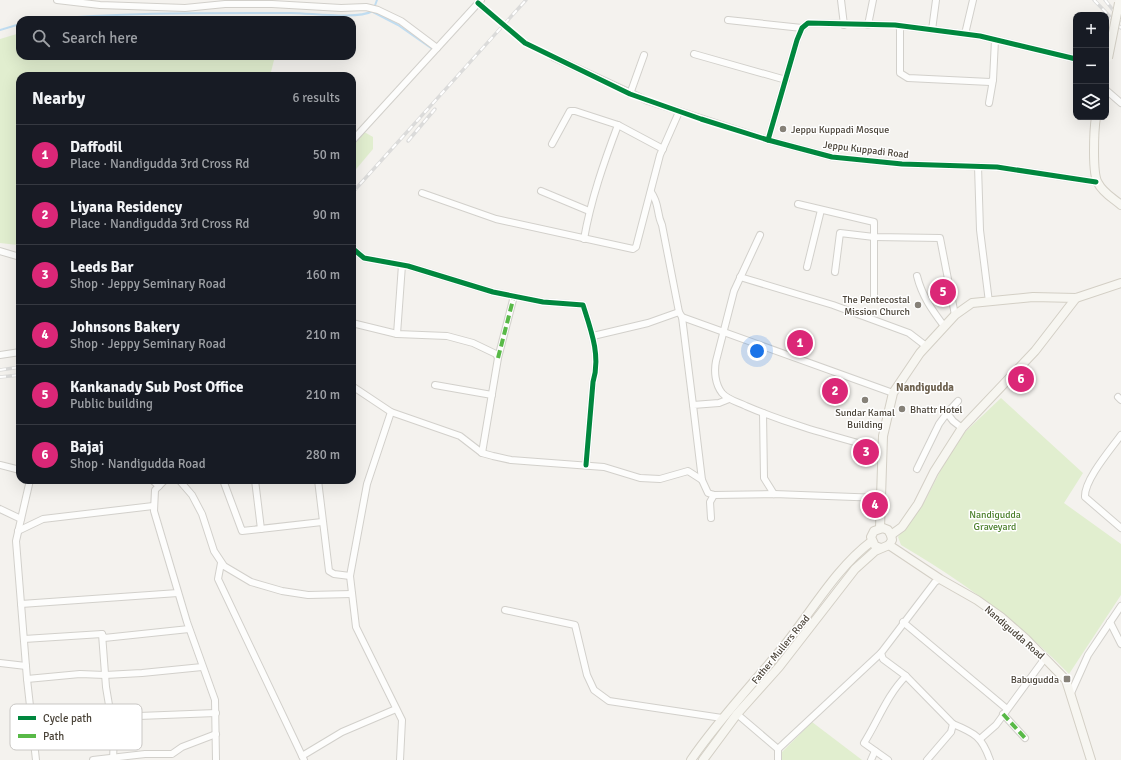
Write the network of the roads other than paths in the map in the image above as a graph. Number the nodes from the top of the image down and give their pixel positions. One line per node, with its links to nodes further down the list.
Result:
1 (57, 0): 17 (street)
2 (841, 0): 10 (street)
3 (873, 0): 11 (street)
4 (936, 0): 14 (street)
5 (973, 0): 15 (street)
6 (1119, 1): 18 (main road, bridge)
7 (480, 2): 8 (street); 17 (street)
8 (485, 9)
9 (728, 20): 13 (street)
10 (844, 25): 11 (street); 13 (street)
11 (868, 25): 12 (street)
12 (900, 26): 14 (street); 24 (street)
13 (802, 28): 23 (street)
14 (932, 30): 15 (street)
15 (965, 34): 16 (street)
16 (995, 40): 22 (street); 24 (street)
17 (437, 48): 32 (street)
18 (1109, 52)
19 (694, 54): 23 (street)
20 (644, 55): 26 (street)
21 (553, 57): 26 (street, Jeppu Kuppadi Road)
22 (1073, 58)
23 (786, 80): 33 (street)
24 (993, 80): 27 (street)
25 (1109, 93): 28 (street)
26 (630, 94): 29 (street, Jeppu Kuppadi Road)
27 (990, 102)
28 (1121, 103)
29 (679, 112): 33 (street, Jeppu Kuppadi Road); 35 (street)
30 (1096, 120): 37 (main road)
31 (618, 125): 34 (street); 35 (street); 44 (street)
32 (356, 137)
33 (768, 140): 36 (street, Jeppu Kuppadi Road)
34 (552, 144)
35 (663, 149): 39 (street)
36 (978, 166): 37 (street, Jeppu Kuppadi Road); 60 (street)
37 (1096, 182): 42 (main road)
38 (541, 191): 44 (street)
39 (651, 192): 47 (street); 61 (street)
40 (422, 193): 47 (street)
41 (798, 204): 43 (street)
42 (1121, 205)
43 (822, 210): 46 (street); 52 (street)
44 (589, 212): 47 (street)
45 (760, 235): 55 (street)
46 (874, 237): 53 (street); 59 (street); 62 (street)
47 (584, 239)
48 (0, 251): 50 (street)
49 (356, 251): 51 (street)
50 (16, 256)
51 (402, 265): 57 (street); 66 (street)
52 (807, 267)
53 (835, 272)
54 (917, 276): 64 (street)
55 (740, 277): 65 (street); 68 (street)
56 (1121, 283): 58 (main road)
57 (514, 296): 67 (street); 71 (street)
58 (1076, 298): 60 (main road); 82 (main road)
59 (874, 299)
60 (989, 302): 62 (main road)
61 (680, 314): 65 (street); 67 (street); 78 (street)
62 (955, 315): 64 (main road)
63 (356, 324): 66 (street)
64 (944, 326): 68 (main road)
65 (723, 332): 74 (street); 76 (street)
66 (397, 334): 71 (street)
67 (593, 336): 87 (street)
68 (926, 346): 74 (main road)
69 (16, 353): 70 (street)
70 (0, 355)
71 (498, 358): 75 (street)
72 (435, 385): 75 (street)
73 (356, 389): 79 (street)
74 (893, 393): 84 (main road)
75 (492, 395): 85 (street)
76 (729, 398): 78 (street); 80 (street)
77 (958, 401): 81 (street)
78 (693, 405): 90 (street)
79 (391, 412): 85 (street); 115 (street)
80 (763, 413): 84 (street); 98 (street)
81 (947, 413): 82 (street); 89 (street)
82 (962, 428): 110 (main road)
83 (1121, 435): 107 (street)
84 (883, 450): 100 (main road)
85 (482, 453): 87 (street)
86 (0, 465): 88 (street)
87 (586, 465): 90 (street)
88 (16, 469)
89 (917, 469)
90 (702, 480): 99 (street)
91 (29, 484): 104 (street)
92 (157, 484): 97 (street)
93 (182, 484): 114 (street)
94 (224, 484): 108 (street)
95 (255, 484): 108 (street)
96 (318, 484): 105 (street)
97 (159, 486): 101 (street)
98 (774, 494): 99 (street); 100 (street)
99 (714, 495): 103 (street)
100 (881, 498): 106 (main road)
101 (153, 506): 109 (street); 117 (street)
102 (0, 510): 104 (street)
103 (711, 518)
104 (21, 519): 109 (street)
105 (322, 522): 108 (street); 115 (street)
106 (880, 528): 110 (main road); 111 (main road)
107 (1121, 528)
108 (261, 529)
109 (18, 531): 119 (street)
110 (892, 535): 112 (main road)
111 (872, 540): 113 (main road); 144 (main road, Father Mullers Road)
112 (889, 545): 113 (main road); 116 (main road, Nandigudda Road)
113 (881, 548): 142 (main road)
114 (221, 563): 118 (street); 153 (street)
115 (350, 576): 118 (street)
116 (940, 579): 122 (street); 129 (main road, Nandigudda Road)
117 (178, 592): 119 (street); 124 (street)
118 (352, 594): 139 (street)
119 (21, 604): 126 (street)
120 (1121, 606): 123 (street)
121 (505, 610): 144 (street)
122 (903, 622): 128 (street); 140 (street)
123 (1110, 622): 127 (street); 136 (street)
124 (189, 629): 125 (street); 132 (street)
125 (102, 634): 126 (street); 133 (street)
126 (24, 639): 131 (street)
127 (1121, 644)
128 (881, 653): 134 (street); 150 (street)
129 (1045, 658): 136 (main road, Nandigudda Road); 140 (street)
130 (0, 662): 131 (street)
131 (26, 666): 135 (street)
132 (202, 667): 133 (street); 141 (street)
133 (105, 676): 135 (street); 138 (street)
134 (906, 676): 145 (street); 151 (street)
135 (27, 679): 137 (street)
136 (1071, 693): 166 (main road, Nandigudda Road)
137 (30, 704)
138 (110, 704)
139 (396, 709): 153 (street); 158 (street)
140 (1005, 712): 147 (street); 148 (street)
141 (216, 713): 143 (street); 146 (street)
142 (738, 714): 150 (street); 160 (main road)
143 (142, 716)
144 (722, 718): 159 (main road, Father Mullers Road)
145 (953, 724): 148 (street); 164 (street)
146 (216, 734): 152 (street); 157 (street)
147 (1025, 738)
148 (980, 739): 165 (street)
149 (35, 750): 155 (street)
150 (778, 750): 161 (street)
151 (875, 751): 162 (street); 163 (street)
152 (172, 757): 154 (street)
153 (303, 758)
154 (113, 759): 156 (street)
155 (36, 760)
156 (93, 760)
157 (216, 760)
158 (400, 760)
159 (691, 760)
160 (703, 760)
161 (778, 760)
162 (871, 760)
163 (888, 760)
164 (927, 760)
165 (990, 760)
166 (1091, 760)

